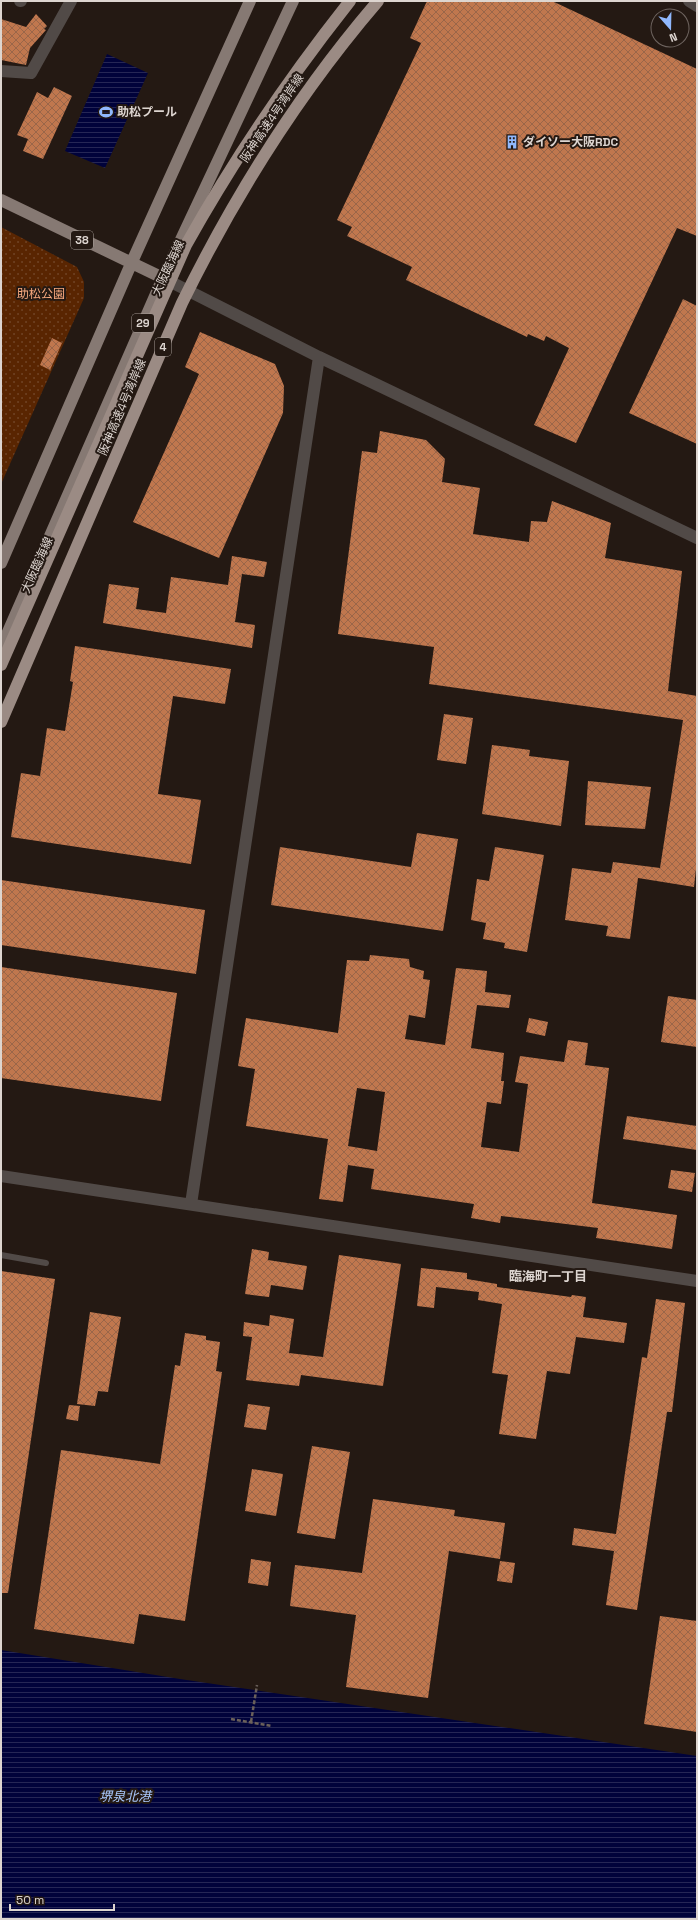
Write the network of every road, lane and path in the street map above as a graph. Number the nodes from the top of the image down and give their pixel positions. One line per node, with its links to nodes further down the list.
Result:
1 (71, 1): 8 (street)
2 (250, 1): 10 (main road)
3 (293, 1): 11 (main road, 大阪臨海線 / 29)
4 (350, 1): 16 (highway, 阪神高速4号湾岸線 / 4, bridge)
5 (378, 1): 17 (highway, 阪神高速4号湾岸線 / 4, bridge)
6 (689, 1): 7 (street)
7 (697, 6)
8 (1, 70)
9 (1, 200): 10 (main road, 38)
10 (131, 264): 11 (main road, 38); 14 (main road)
11 (163, 278): 12 (street); 15 (main road, 大阪臨海線 / 29)
12 (319, 357): 13 (street); 19 (street)
13 (697, 538)
14 (1, 563)
15 (1, 648)
16 (1, 665)
17 (1, 722)
18 (1, 1176): 19 (street)
19 (191, 1204): 22 (street)
20 (1, 1256): 21 (lane)
21 (46, 1263)
22 (697, 1281)
23 (257, 1685): 25 (path)
24 (231, 1719): 25 (path)
25 (251, 1722): 26 (path)
26 (272, 1726)

